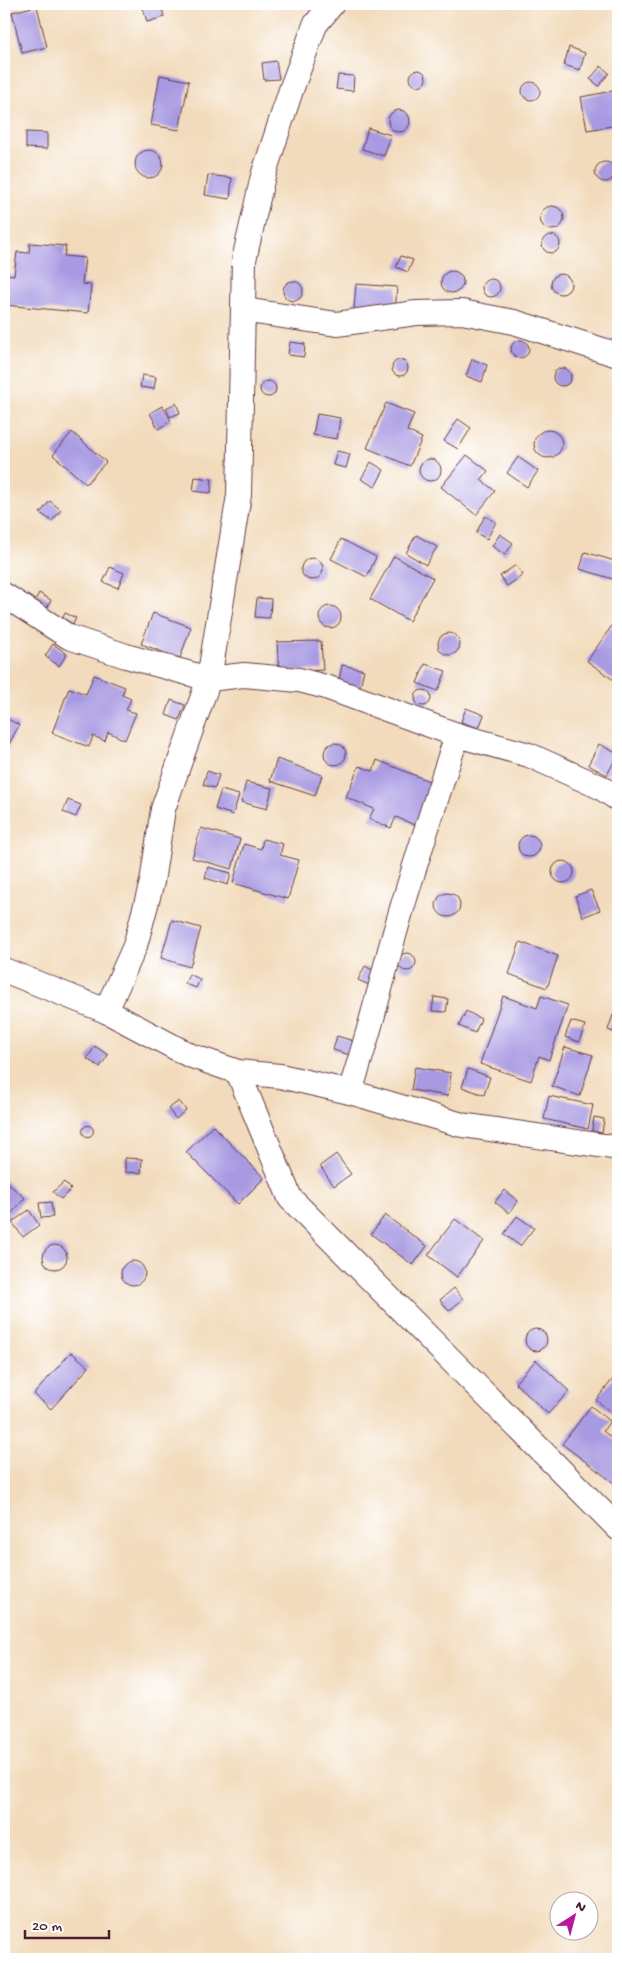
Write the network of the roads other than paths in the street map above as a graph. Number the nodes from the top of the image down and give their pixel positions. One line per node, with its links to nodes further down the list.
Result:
1 (332, 4): 2 (street)
2 (243, 310): 3 (street); 5 (street)
3 (618, 355)
4 (4, 595): 5 (street)
5 (209, 679): 6 (street); 9 (street)
6 (457, 735): 7 (street); 11 (street)
7 (618, 799)
8 (4, 970): 9 (street)
9 (106, 1011): 10 (street)
10 (238, 1072): 11 (street); 13 (street)
11 (350, 1092): 12 (street)
12 (618, 1148)
13 (618, 1528)

